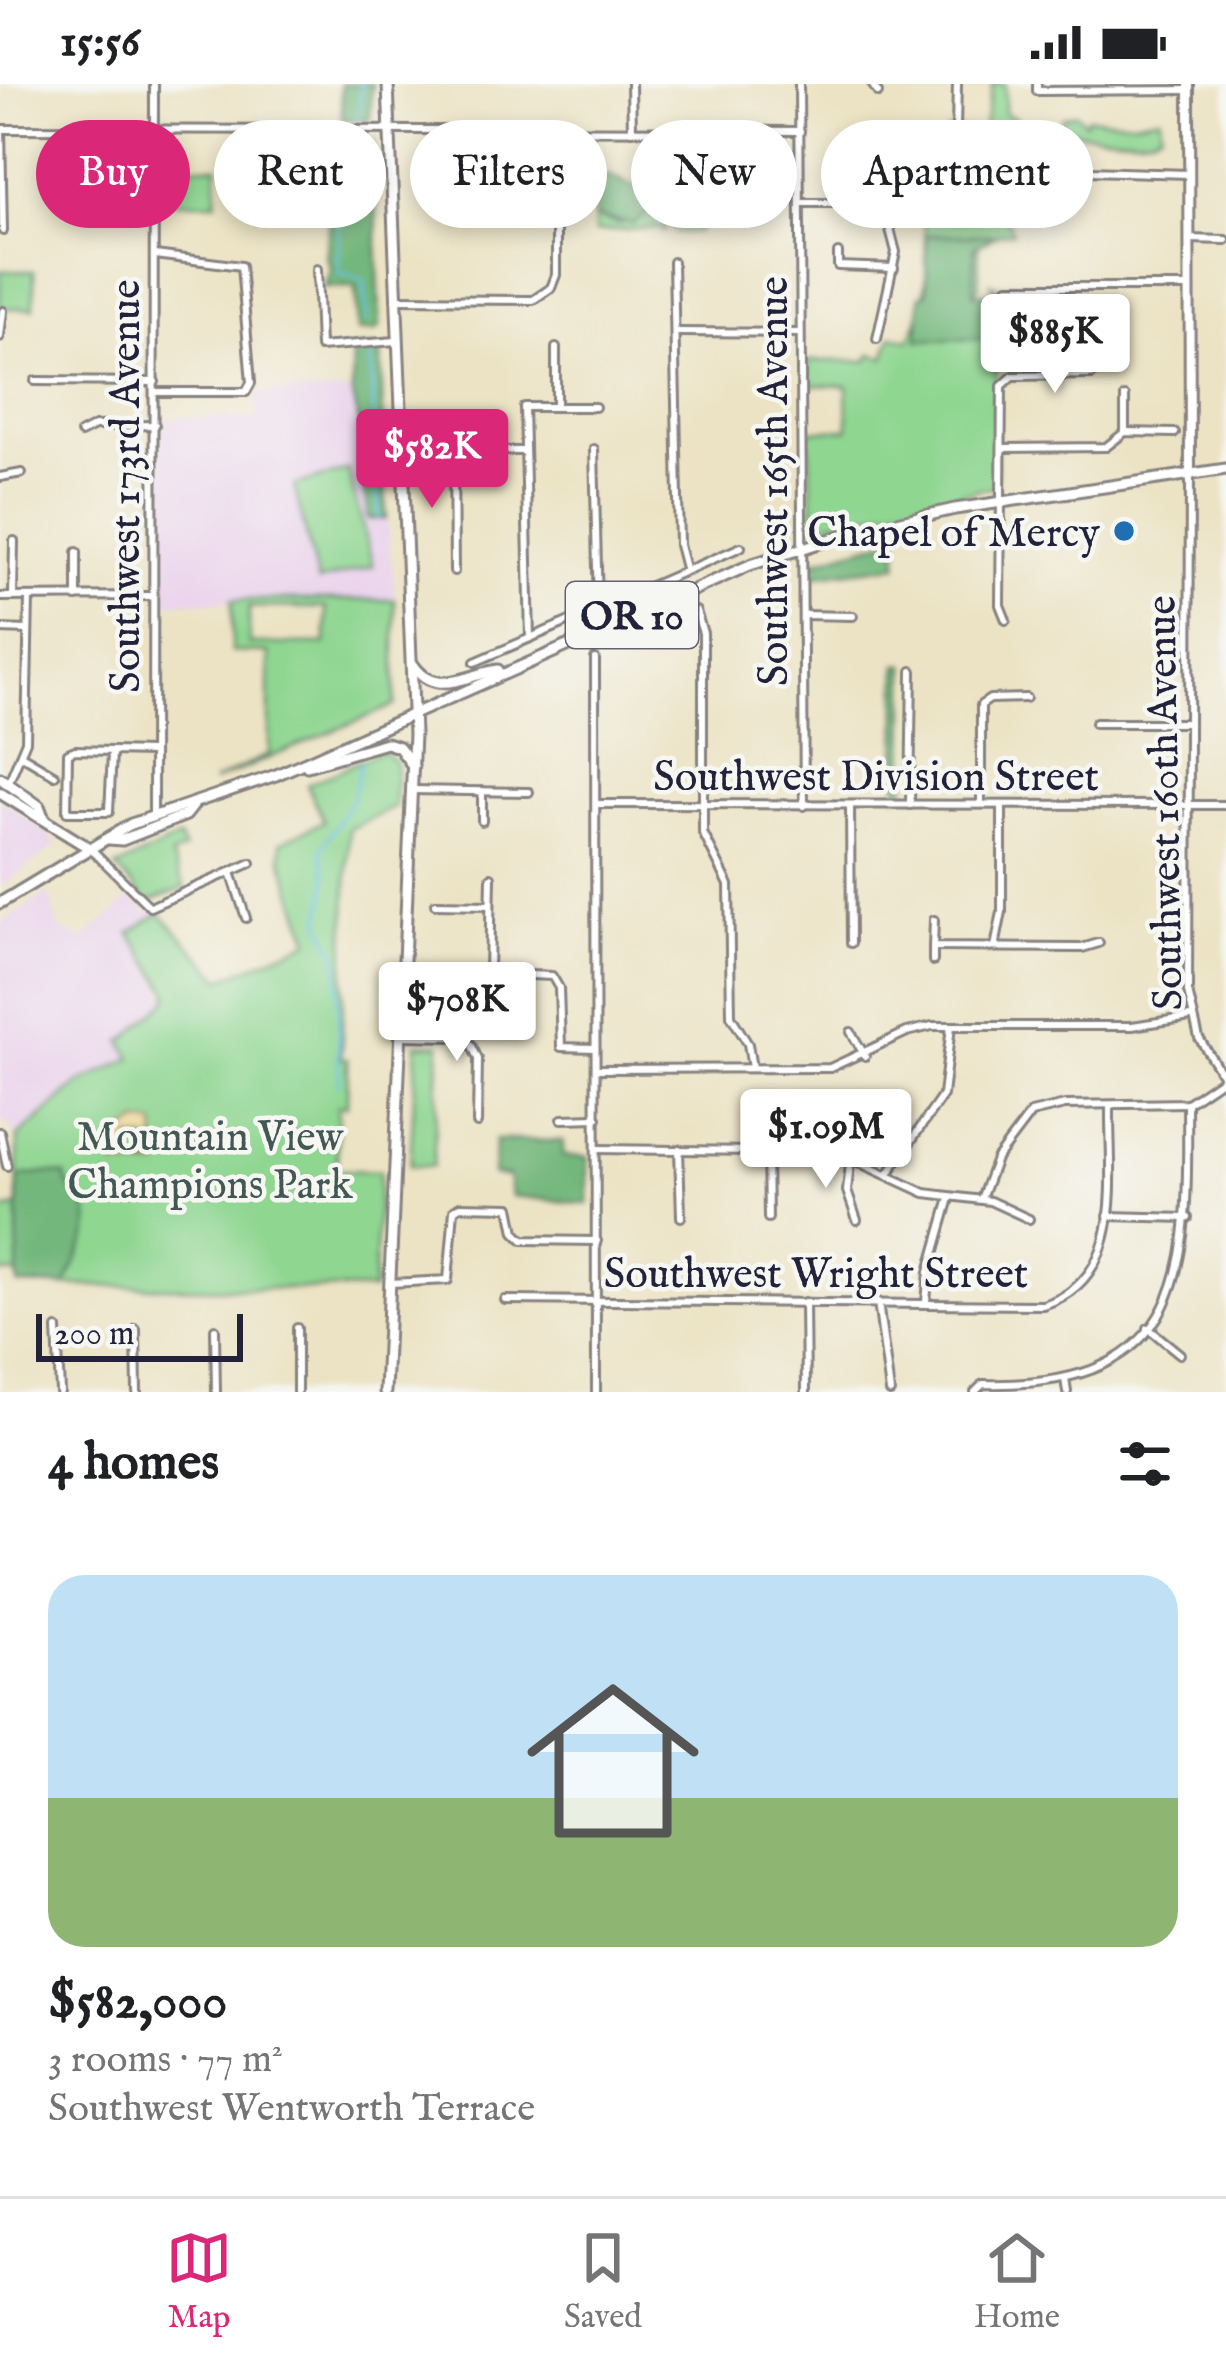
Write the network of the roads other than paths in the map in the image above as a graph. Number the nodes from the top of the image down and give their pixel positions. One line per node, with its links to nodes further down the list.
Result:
1 (154, 84): 11 (street, Southwest 173rd Avenue)
2 (388, 84): 16 (main road)
3 (632, 84): 12 (street)
4 (799, 84): 19 (street, Southwest 165th Avenue)
5 (872, 84): 10 (street)
6 (957, 84): 13 (street)
7 (1037, 84): 8 (street)
8 (1113, 87): 9 (street)
9 (1190, 87): 21 (street, Southwest 160th Avenue)
10 (878, 93)
11 (154, 120)
12 (632, 120)
13 (956, 120)
14 (1, 129): 15 (street); 27 (street)
15 (36, 129)
16 (389, 130): 17 (street); 39 (main road)
17 (410, 130)
18 (797, 131): 19 (street)
19 (800, 131): 22 (street, Southwest 165th Avenue)
20 (1093, 171): 21 (street)
21 (1190, 174): 28 (street, Southwest 160th Avenue)
22 (801, 203): 23 (street); 42 (street, Southwest 165th Avenue)
23 (821, 203)
24 (155, 228): 31 (street, Southwest 173rd Avenue)
25 (555, 228): 39 (street)
26 (891, 228): 34 (street)
27 (3, 231)
28 (1190, 239): 29 (street); 38 (street, Southwest 160th Avenue)
29 (1226, 239)
30 (838, 253): 33 (street)
31 (155, 255): 49 (street, Southwest 173rd Avenue); 50 (street)
32 (673, 262): 41 (street)
33 (838, 266): 34 (street); 36 (street)
34 (894, 268): 44 (street)
35 (317, 269): 45 (street)
36 (838, 278)
37 (1008, 287): 38 (street)
38 (1190, 287): 65 (street, Southwest 160th Avenue)
39 (395, 299): 45 (main road)
40 (3, 311): 43 (street)
41 (678, 332): 42 (street); 72 (street)
42 (802, 333): 69 (street, Southwest 165th Avenue)
43 (1, 336)
44 (877, 339)
45 (396, 340): 60 (main road)
46 (556, 348): 52 (street)
47 (1092, 375): 58 (street)
48 (34, 381): 49 (street)
49 (155, 382): 50 (street, Southwest 173rd Avenue)
50 (155, 392): 54 (street, Southwest 173rd Avenue)
51 (1126, 397): 55 (street)
52 (556, 407): 53 (street); 62 (street)
53 (595, 407)
54 (155, 425): 56 (street); 74 (street, Southwest 173rd Avenue)
55 (1125, 432): 57 (street); 58 (street)
56 (81, 433)
57 (1175, 433)
58 (1002, 448): 67 (street)
59 (593, 449): 79 (street)
60 (399, 450): 61 (street); 89 (main road)
61 (453, 450): 62 (street); 73 (street)
62 (524, 452): 86 (street)
63 (1226, 469): 65 (main road, OR 10)
64 (22, 473): 66 (street)
65 (1190, 475): 67 (main road, OR 10); 94 (street, Southwest 160th Avenue)
66 (0, 477)
67 (999, 502): 69 (main road, OR 10); 83 (street)
68 (14, 541): 76 (street)
69 (803, 546): 81 (street, Southwest 165th Avenue); 90 (main road, OR 10)
70 (741, 547): 72 (street)
71 (76, 552): 78 (street)
72 (685, 568): 79 (street)
73 (454, 571)
74 (153, 596): 78 (street); 96 (street, Southwest 173rd Avenue)
75 (0, 597): 76 (street)
76 (13, 597): 77 (street)
77 (28, 597): 78 (street); 85 (street)
78 (77, 597)
79 (598, 607): 86 (street)
80 (696, 611): 110 (street)
81 (803, 615): 82 (street); 111 (street, Southwest 165th Avenue)
82 (853, 616)
83 (1006, 620)
84 (0, 629): 85 (street)
85 (28, 629): 98 (street)
86 (530, 638): 88 (street)
87 (595, 659): 106 (street)
88 (475, 662)
89 (412, 663): 90 (main road); 93 (main road)
90 (515, 668): 93 (main road, OR 10)
91 (912, 671): 112 (street)
92 (1026, 698): 113 (street)
93 (414, 715): 99 (main road); 100 (main road, OR 10)
94 (1189, 723): 95 (street); 107 (street, Southwest 160th Avenue)
95 (1095, 724)
96 (152, 752): 97 (street); 116 (street, Southwest 173rd Avenue)
97 (112, 753): 97 (street)
98 (23, 757): 101 (street); 102 (street)
99 (413, 766): 100 (main road); 103 (main road)
100 (290, 770): 109 (main road, OR 10)
101 (55, 775)
102 (3, 785): 119 (main road)
103 (412, 790): 104 (street); 138 (main road)
104 (482, 791): 105 (street); 117 (street)
105 (529, 792)
106 (597, 804): 110 (street, Southwest Division Street); 139 (street)
107 (1188, 805): 108 (street, Southwest Division Street); 114 (street, Southwest Division Street); 135 (street, Southwest 160th Avenue)
108 (1226, 805)
109 (193, 806): 116 (main road, OR 10); 118 (main road, OR 10)
110 (702, 806): 111 (street, Southwest Division Street); 141 (street)
111 (804, 806): 115 (street, Southwest Division Street)
112 (910, 806): 113 (street, Southwest Division Street); 115 (street, Southwest Division Street)
113 (981, 806): 114 (street, Southwest Division Street)
114 (1002, 806): 131 (street)
115 (850, 807): 129 (street)
116 (154, 816): 118 (main road, OR 10)
117 (482, 821)
118 (109, 839): 119 (main road, OR 10)
119 (89, 848): 121 (street); 123 (main road, OR 10)
120 (250, 863): 121 (street)
121 (231, 872): 126 (street)
122 (491, 877): 125 (street)
123 (0, 903)
124 (435, 904): 125 (street)
125 (490, 905): 134 (street)
126 (246, 918)
127 (934, 920): 130 (street)
128 (1099, 943): 131 (street)
129 (851, 944)
130 (933, 947): 131 (street); 132 (street)
131 (995, 947)
132 (933, 961)
133 (436, 971): 134 (street)
134 (489, 972): 139 (street)
135 (1191, 1017): 136 (street); 143 (street, Southwest 160th Avenue)
136 (951, 1026): 140 (street); 155 (street)
137 (851, 1032): 140 (street)
138 (403, 1036): 148 (street); 165 (main road)
139 (596, 1048): 142 (street)
140 (866, 1056): 141 (street)
141 (752, 1069): 142 (street)
142 (597, 1070): 146 (street)
143 (1225, 1079): 144 (street)
144 (1187, 1103): 145 (street); 161 (street)
145 (1110, 1107): 157 (street); 158 (street, Southwest Wright Street)
146 (597, 1118): 147 (street); 150 (street)
147 (562, 1119)
148 (477, 1123)
149 (0, 1132): 154 (street)
150 (597, 1149): 151 (street); 164 (street)
151 (679, 1149): 152 (street); 159 (street)
152 (767, 1149): 153 (street); 160 (street)
153 (851, 1155): 155 (street); 163 (street)
154 (7, 1166)
155 (888, 1174): 156 (street)
156 (950, 1198): 157 (street); 169 (street)
157 (981, 1199): 162 (street)
158 (1108, 1216): 161 (street); 169 (street, Southwest Wright Street)
159 (681, 1217)
160 (768, 1218)
161 (1188, 1218): 173 (street)
162 (1029, 1219)
163 (857, 1220)
164 (597, 1241): 165 (street); 167 (street)
165 (387, 1283): 182 (main road)
166 (505, 1300): 167 (street, Southwest Wright Street)
167 (596, 1301): 170 (street, Southwest Wright Street); 183 (street)
168 (878, 1301): 169 (street, Southwest Wright Street); 170 (street, Southwest Wright Street); 185 (street)
169 (926, 1301)
170 (805, 1302): 184 (street)
171 (136, 1328): 179 (street)
172 (297, 1328): 181 (street)
173 (1148, 1328): 176 (street); 177 (street)
174 (57, 1329): 178 (street)
175 (215, 1329): 180 (street)
176 (1180, 1354)
177 (1065, 1379): 186 (street); 187 (street)
178 (60, 1392)
179 (137, 1392)
180 (217, 1392)
181 (297, 1392)
182 (385, 1392)
183 (596, 1392)
184 (806, 1392)
185 (890, 1392)
186 (975, 1392)
187 (1067, 1392)

